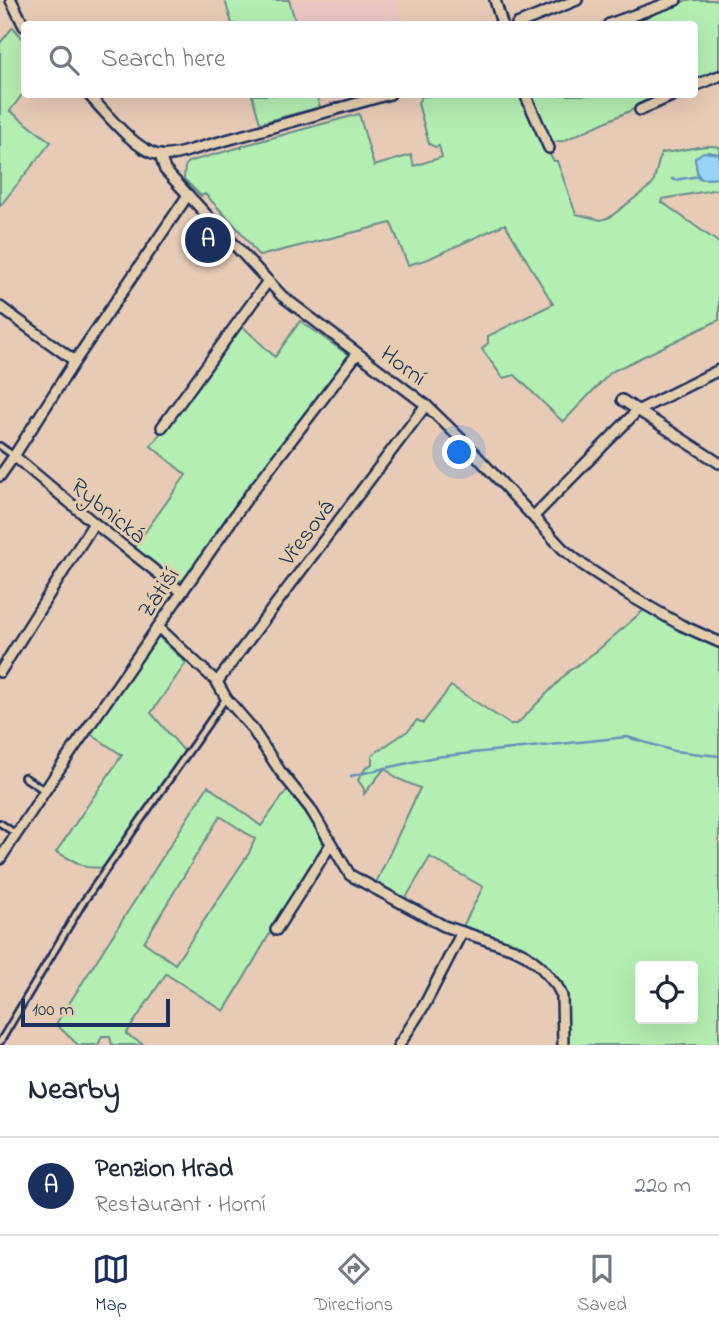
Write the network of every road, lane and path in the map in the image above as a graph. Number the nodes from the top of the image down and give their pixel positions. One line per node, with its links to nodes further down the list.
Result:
1 (11, 0): 5 (street)
2 (495, 0): 6 (street)
3 (577, 0): 7 (street)
4 (674, 0): 8 (street)
5 (22, 21)
6 (501, 21)
7 (524, 21)
8 (617, 21)
9 (719, 76): 10 (street)
10 (698, 85)
11 (92, 98): 17 (street, Horní)
12 (365, 98): 17 (street)
13 (527, 98): 16 (street)
14 (667, 98): 15 (street)
15 (640, 110)
16 (549, 148)
17 (160, 155): 18 (street, Horní)
18 (188, 195): 19 (street, Horní); 22 (street)
19 (268, 281): 21 (street, Horní); 27 (street)
20 (0, 307): 22 (street)
21 (357, 354): 25 (street, Horní); 34 (street, Zátiší)
22 (75, 361): 29 (street)
23 (719, 370): 26 (street)
24 (622, 400): 26 (street)
25 (426, 405): 32 (street, Horní); 38 (street, Vřesová)
26 (637, 411): 30 (street); 32 (street)
27 (162, 427)
28 (0, 446): 29 (lane)
29 (14, 456): 31 (street); 33 (street, Rybnická)
30 (719, 463)
31 (0, 476)
32 (534, 516): 36 (street, Horní)
33 (94, 523): 34 (street, Rybnická); 37 (street)
34 (182, 592): 35 (street, Zátiší)
35 (158, 627): 38 (street); 41 (street, Zátiší)
36 (719, 642)
37 (0, 672)
38 (218, 682): 39 (street)
39 (226, 698): 44 (street); 48 (lane)
40 (24, 777): 41 (lane)
41 (45, 791): 43 (street, Zátiší)
42 (0, 823): 43 (lane)
43 (16, 834): 45 (street, Zátiší)
44 (331, 844): 46 (street); 47 (street)
45 (0, 859)
46 (276, 930)
47 (462, 932): 49 (street); 50 (street)
48 (0, 1042)
49 (399, 1045)
50 (564, 1045)

